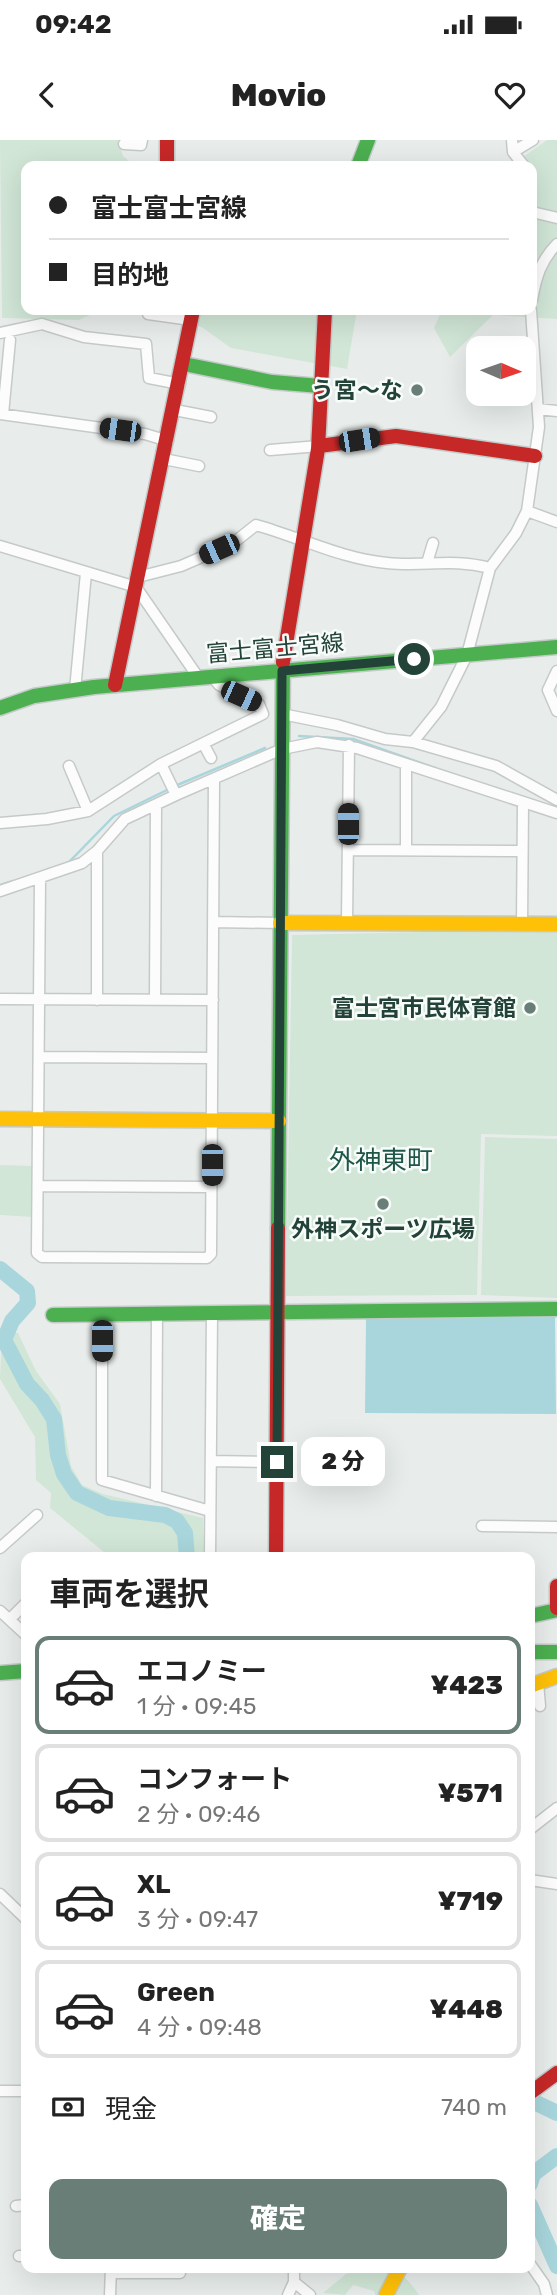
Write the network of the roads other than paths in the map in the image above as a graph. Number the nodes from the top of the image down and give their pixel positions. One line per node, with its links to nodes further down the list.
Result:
1 (142, 140): 6 (street)
2 (167, 140): 8 (main road)
3 (368, 140): 9 (main road)
4 (512, 140): 7 (street)
5 (533, 140): 7 (street)
6 (124, 144)
7 (513, 152): 10 (street)
8 (167, 161)
9 (360, 161)
10 (520, 161)
11 (537, 213): 12 (street)
12 (557, 218)
13 (557, 244): 14 (street)
14 (537, 282)
15 (192, 315): 19 (main road)
16 (325, 315): 21 (main road)
17 (531, 315): 22 (street)
18 (5, 337): 20 (street); 25 (street)
19 (184, 364): 20 (main road); 21 (main road)
20 (180, 384): 23 (main road)
21 (320, 386): 28 (main road)
22 (538, 409): 24 (street); 30 (street)
23 (175, 410): 26 (street); 27 (main road)
24 (557, 411)
25 (2, 414): 27 (street)
26 (211, 417)
27 (168, 441): 31 (main road)
28 (319, 446): 29 (street); 30 (main road); 35 (main road)
29 (270, 450)
30 (536, 456): 33 (street)
31 (164, 459): 32 (street); 41 (main road)
32 (199, 466)
33 (527, 511): 34 (street); 39 (street)
34 (557, 522)
35 (304, 542): 38 (street); 41 (street); 44 (main road)
36 (433, 543): 38 (street)
37 (0, 546): 40 (street)
38 (427, 563): 39 (street)
39 (490, 568): 43 (street)
40 (86, 573): 41 (street); 48 (street)
41 (137, 582): 46 (street); 47 (main road)
42 (557, 647): 43 (main road, 富士富士宮線)
43 (467, 655): 44 (main road, 富士富士宮線); 53 (street)
44 (282, 671): 46 (main road, 富士富士宮線); 51 (main road)
45 (557, 671): 50 (street)
46 (205, 677): 47 (main road, 富士富士宮線); 54 (street)
47 (115, 685): 48 (main road, 富士富士宮線)
48 (75, 690): 49 (main road, 富士富士宮線)
49 (0, 708)
50 (557, 711)
51 (282, 714): 52 (street); 56 (main road)
52 (385, 739): 53 (street); 57 (street)
53 (413, 742): 64 (street)
54 (204, 745): 58 (street); 59 (street)
55 (349, 745): 56 (street); 57 (street); 70 (street)
56 (282, 749): 62 (street); 78 (main road)
57 (382, 755): 60 (street)
58 (211, 758)
59 (161, 764): 63 (street); 67 (street)
60 (406, 764): 65 (street); 71 (street)
61 (69, 766): 67 (street)
62 (214, 779): 63 (street); 76 (street)
63 (176, 795): 66 (street)
64 (557, 800)
65 (523, 802): 68 (street); 73 (street)
66 (156, 805): 72 (street); 84 (street)
67 (88, 811): 69 (street)
68 (557, 813)
69 (0, 823)
70 (348, 850): 71 (street); 77 (street)
71 (406, 850): 73 (street)
72 (97, 851): 74 (street); 83 (street)
73 (522, 851): 79 (street)
74 (40, 879): 75 (street); 82 (street)
75 (0, 891)
76 (213, 922): 78 (street); 85 (street)
77 (347, 922): 78 (main road); 79 (main road)
78 (280, 923): 91 (main road)
79 (522, 924): 80 (main road)
80 (557, 924)
81 (0, 999): 82 (street)
82 (39, 999): 83 (street); 86 (street)
83 (97, 1000): 84 (street)
84 (155, 1000): 85 (street)
85 (213, 1000): 87 (street)
86 (39, 1058): 87 (street); 89 (street)
87 (212, 1058): 90 (street)
88 (0, 1119): 89 (main road)
89 (38, 1119): 90 (main road); 92 (street)
90 (212, 1120): 91 (main road); 93 (street)
91 (279, 1121): 95 (main road)
92 (38, 1186): 93 (street); 93 (street)
93 (211, 1187)
94 (557, 1309): 95 (main road)
95 (278, 1311): 97 (main road); 101 (main road)
96 (157, 1312): 97 (main road); 98 (main road); 102 (street)
97 (212, 1312): 100 (street)
98 (102, 1314): 99 (main road); 102 (street)
99 (53, 1315)
100 (211, 1461): 101 (street); 103 (street)
101 (277, 1462): 109 (main road)
102 (156, 1496): 103 (street)
103 (210, 1511): 108 (street)
104 (37, 1515): 107 (street)
105 (482, 1527): 106 (street)
106 (557, 1527)
107 (0, 1548)
108 (210, 1552)
109 (276, 1552)
110 (557, 1586): 112 (main road)
111 (21, 1608): 115 (street)
112 (557, 1609): 114 (main road)
113 (0, 1611): 115 (street)
114 (535, 1615)
115 (10, 1619): 116 (street)
116 (21, 1630)
117 (535, 1651): 118 (main road)
118 (557, 1652)
119 (21, 1659): 120 (main road)
120 (0, 1661)
121 (21, 1671): 122 (main road)
122 (0, 1673)
123 (557, 1676): 124 (main road)
124 (535, 1684)
125 (535, 1688): 126 (street)
126 (540, 1706)
127 (557, 1808): 128 (street)
128 (535, 1825)
129 (535, 1881): 130 (street)
130 (557, 1884)
131 (0, 1894): 132 (street)
132 (21, 1914)
133 (557, 2073): 134 (main road)
134 (535, 2089)
135 (0, 2091): 136 (street)
136 (21, 2091)
137 (535, 2271): 146 (street)
138 (111, 2273): 142 (street)
139 (294, 2273): 141 (street)
140 (397, 2273): 145 (main road)
141 (294, 2282): 143 (street); 144 (street)
142 (110, 2295)
143 (288, 2295)
144 (310, 2295)
145 (386, 2295)
146 (547, 2295)

